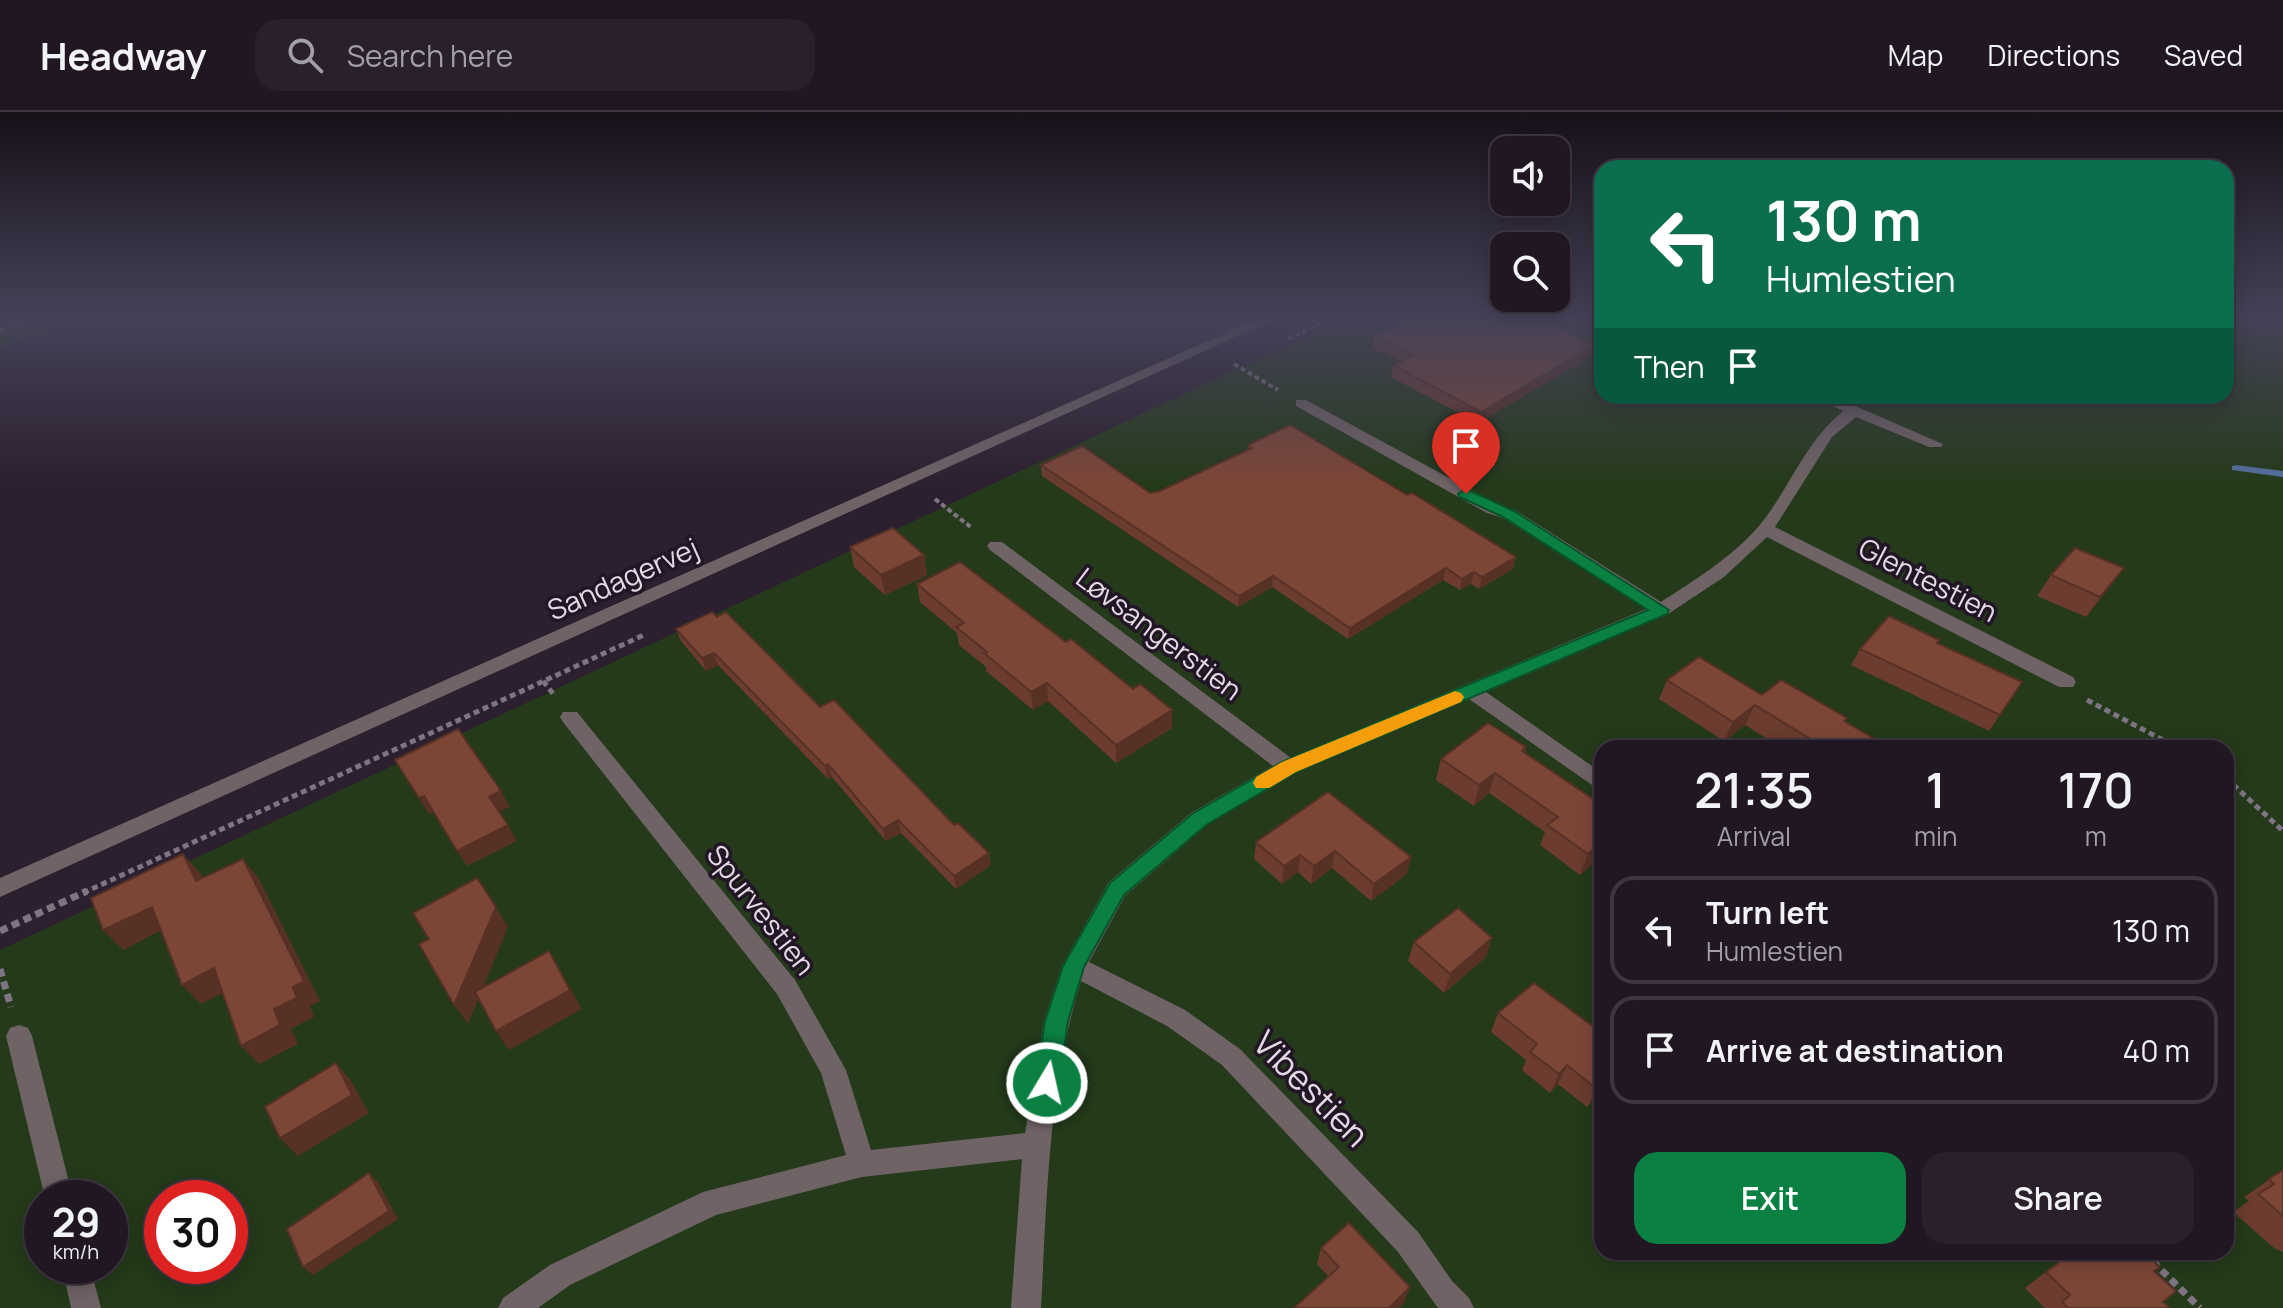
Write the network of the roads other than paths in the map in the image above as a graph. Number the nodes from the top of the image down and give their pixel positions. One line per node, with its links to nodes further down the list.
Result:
1 (1144, 375): 14 (street, Sandagervej)
2 (1301, 403): 8 (street)
3 (1839, 404): 4 (street)
4 (1854, 410): 5 (street); 6 (street)
5 (1935, 444)
6 (1765, 529): 8 (street); 9 (street, Glentestien)
7 (996, 546): 12 (street, Løvsangerstien)
8 (1661, 610): 10 (street)
9 (2066, 682)
10 (1471, 691): 12 (street); 13 (street)
11 (570, 717): 18 (street, Spurvestien)
12 (1289, 767): 15 (street)
13 (1594, 778)
14 (0, 888)
15 (1074, 966): 17 (street); 24 (street, Vibestien)
16 (19, 1036): 19 (street)
17 (1037, 1145): 18 (street); 23 (street)
18 (862, 1164): 22 (street)
19 (55, 1180)
20 (80, 1284): 21 (street)
21 (86, 1308)
22 (513, 1308)
23 (1026, 1308)
24 (1459, 1308)

